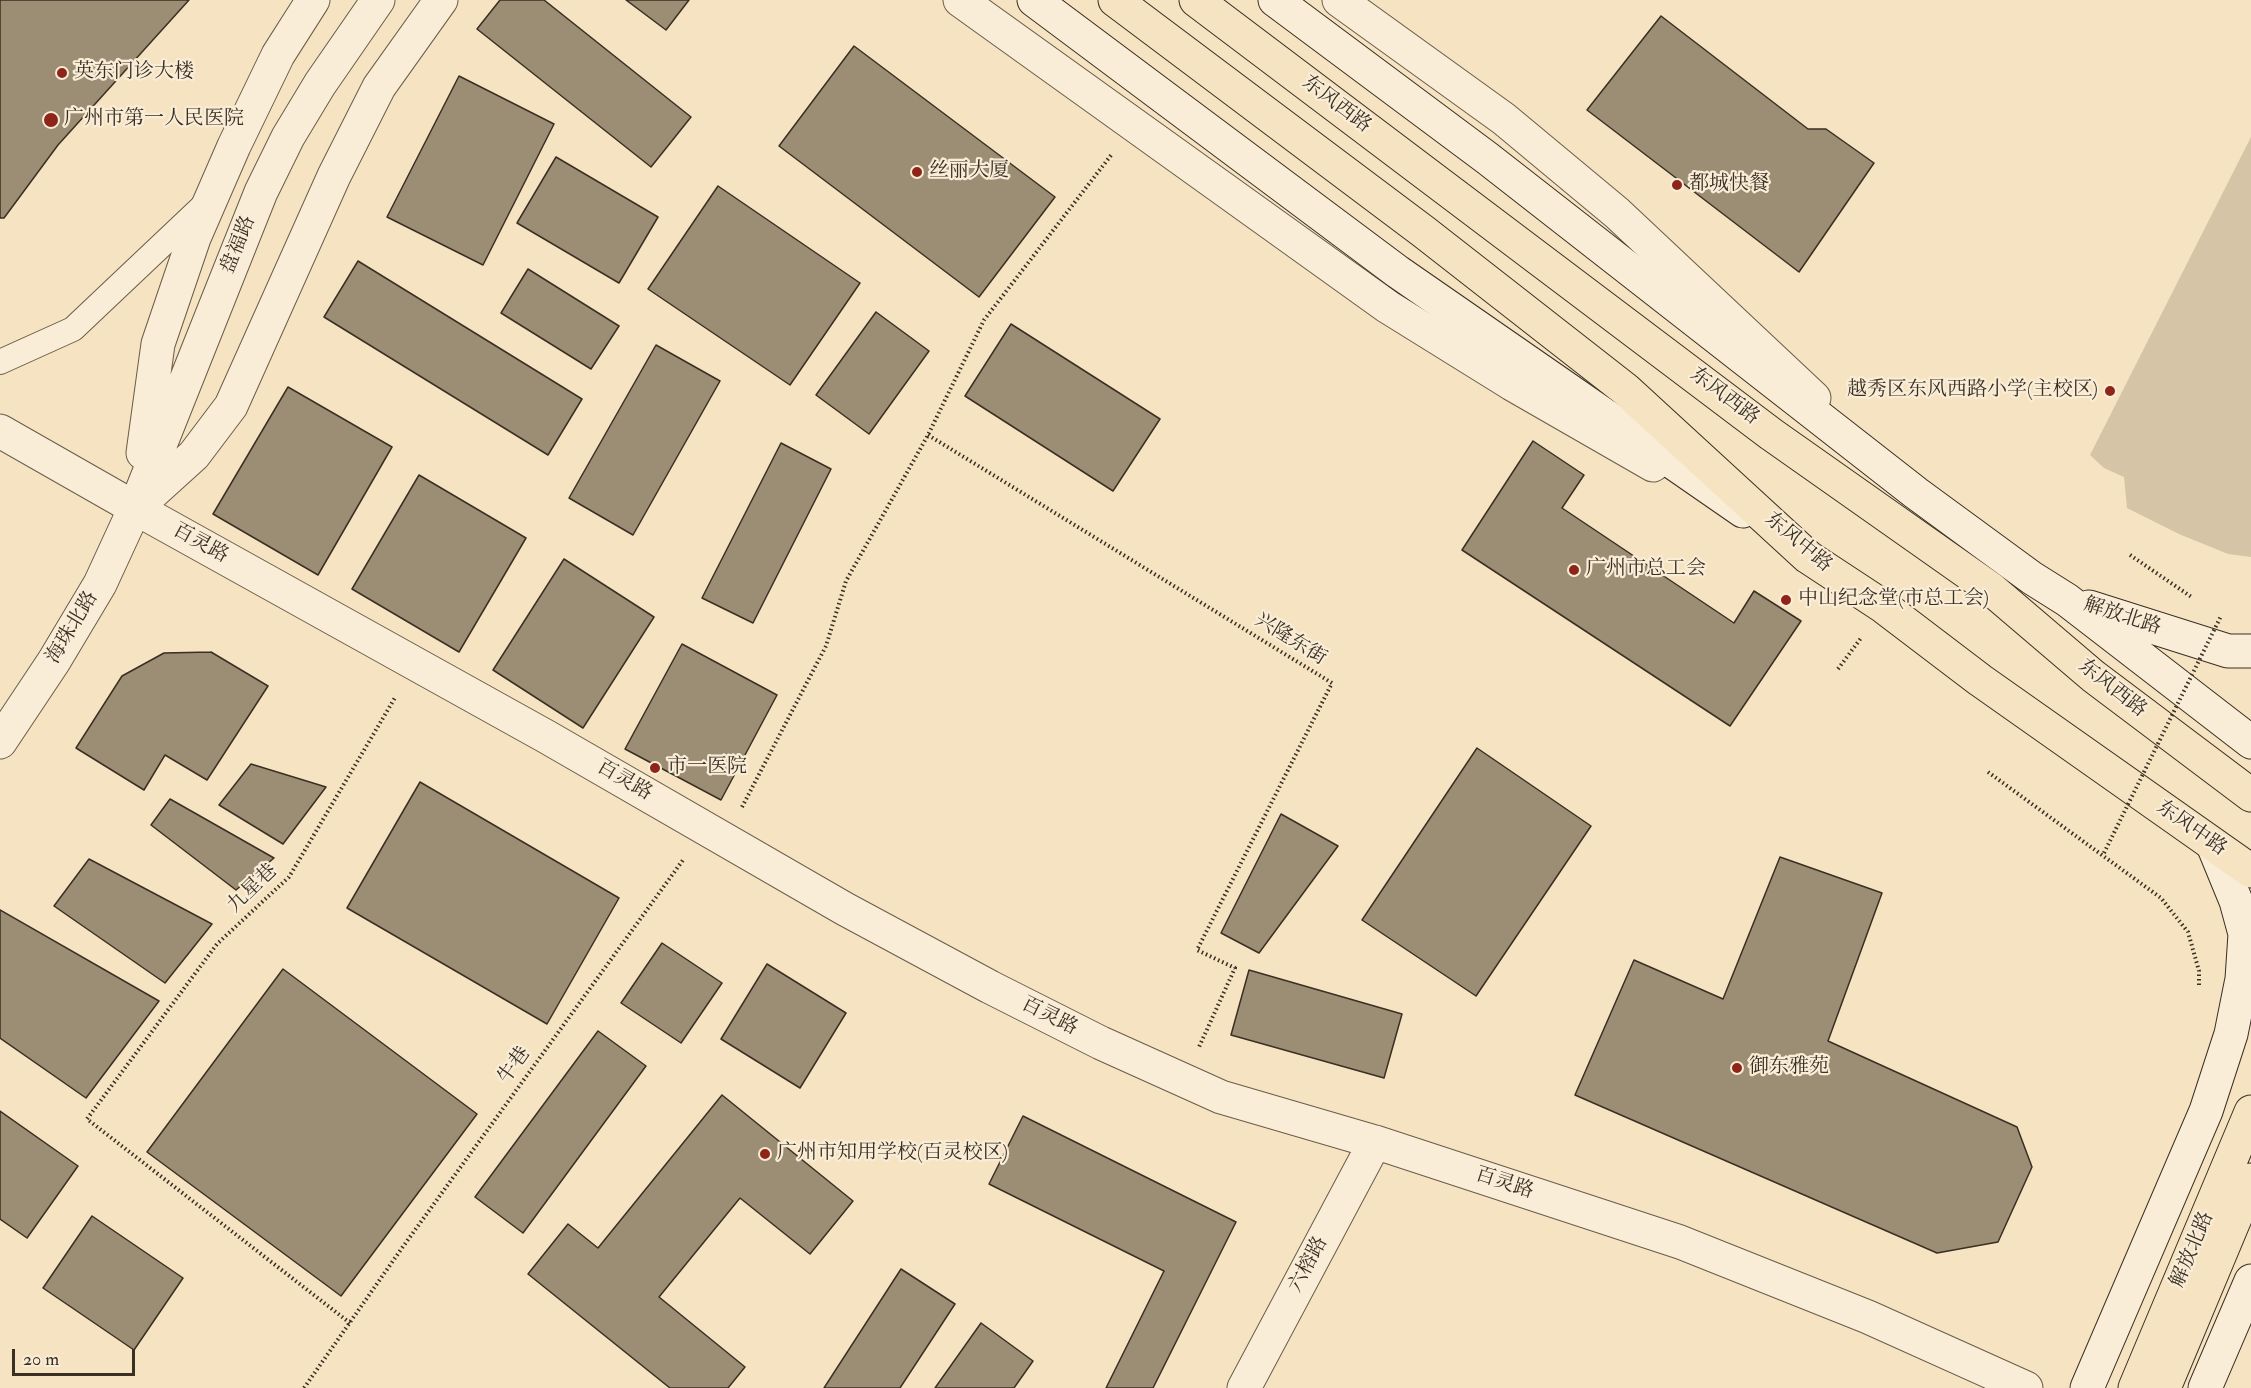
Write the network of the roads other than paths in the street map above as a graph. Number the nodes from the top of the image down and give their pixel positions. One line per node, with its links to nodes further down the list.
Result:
1 (313, 0): 10 (street)
2 (378, 0): 14 (street, 盘福路)
3 (441, 0): 14 (street)
4 (960, 0): 15 (street)
5 (1034, 0): 15 (street)
6 (1115, 0): 15 (main road, 东风中路)
7 (1196, 0): 16 (main road, 东风西路)
8 (1275, 0): 13 (street)
9 (1339, 0): 13 (street)
10 (212, 198): 11 (lane); 14 (street)
11 (0, 362)
12 (0, 431): 14 (street, 百灵路)
13 (1916, 494): 17 (street)
14 (135, 508): 19 (street, 海珠北路); 26 (street, 百灵路)
15 (1808, 557): 22 (main road, 东风中路)
16 (1991, 589): 17 (street, 解放北路); 21 (main road, 东风西路)
17 (2067, 600): 18 (street, 解放北路); 20 (street)
18 (2251, 651)
19 (0, 742)
20 (2251, 742)
21 (2251, 795)
22 (2213, 845): 23 (main road, 东风中路); 24 (street); 31 (street)
23 (2251, 871)
24 (2251, 906)
25 (2251, 1112): 32 (main road, 解放北路)
26 (1375, 1142): 29 (street, 六榕路); 30 (street, 百灵路)
27 (2251, 1180): 33 (main road, 解放北路)
28 (2251, 1281): 34 (street)
29 (1244, 1388)
30 (2026, 1388)
31 (2087, 1388)
32 (2135, 1388)
33 (2164, 1388)
34 (2205, 1388)

